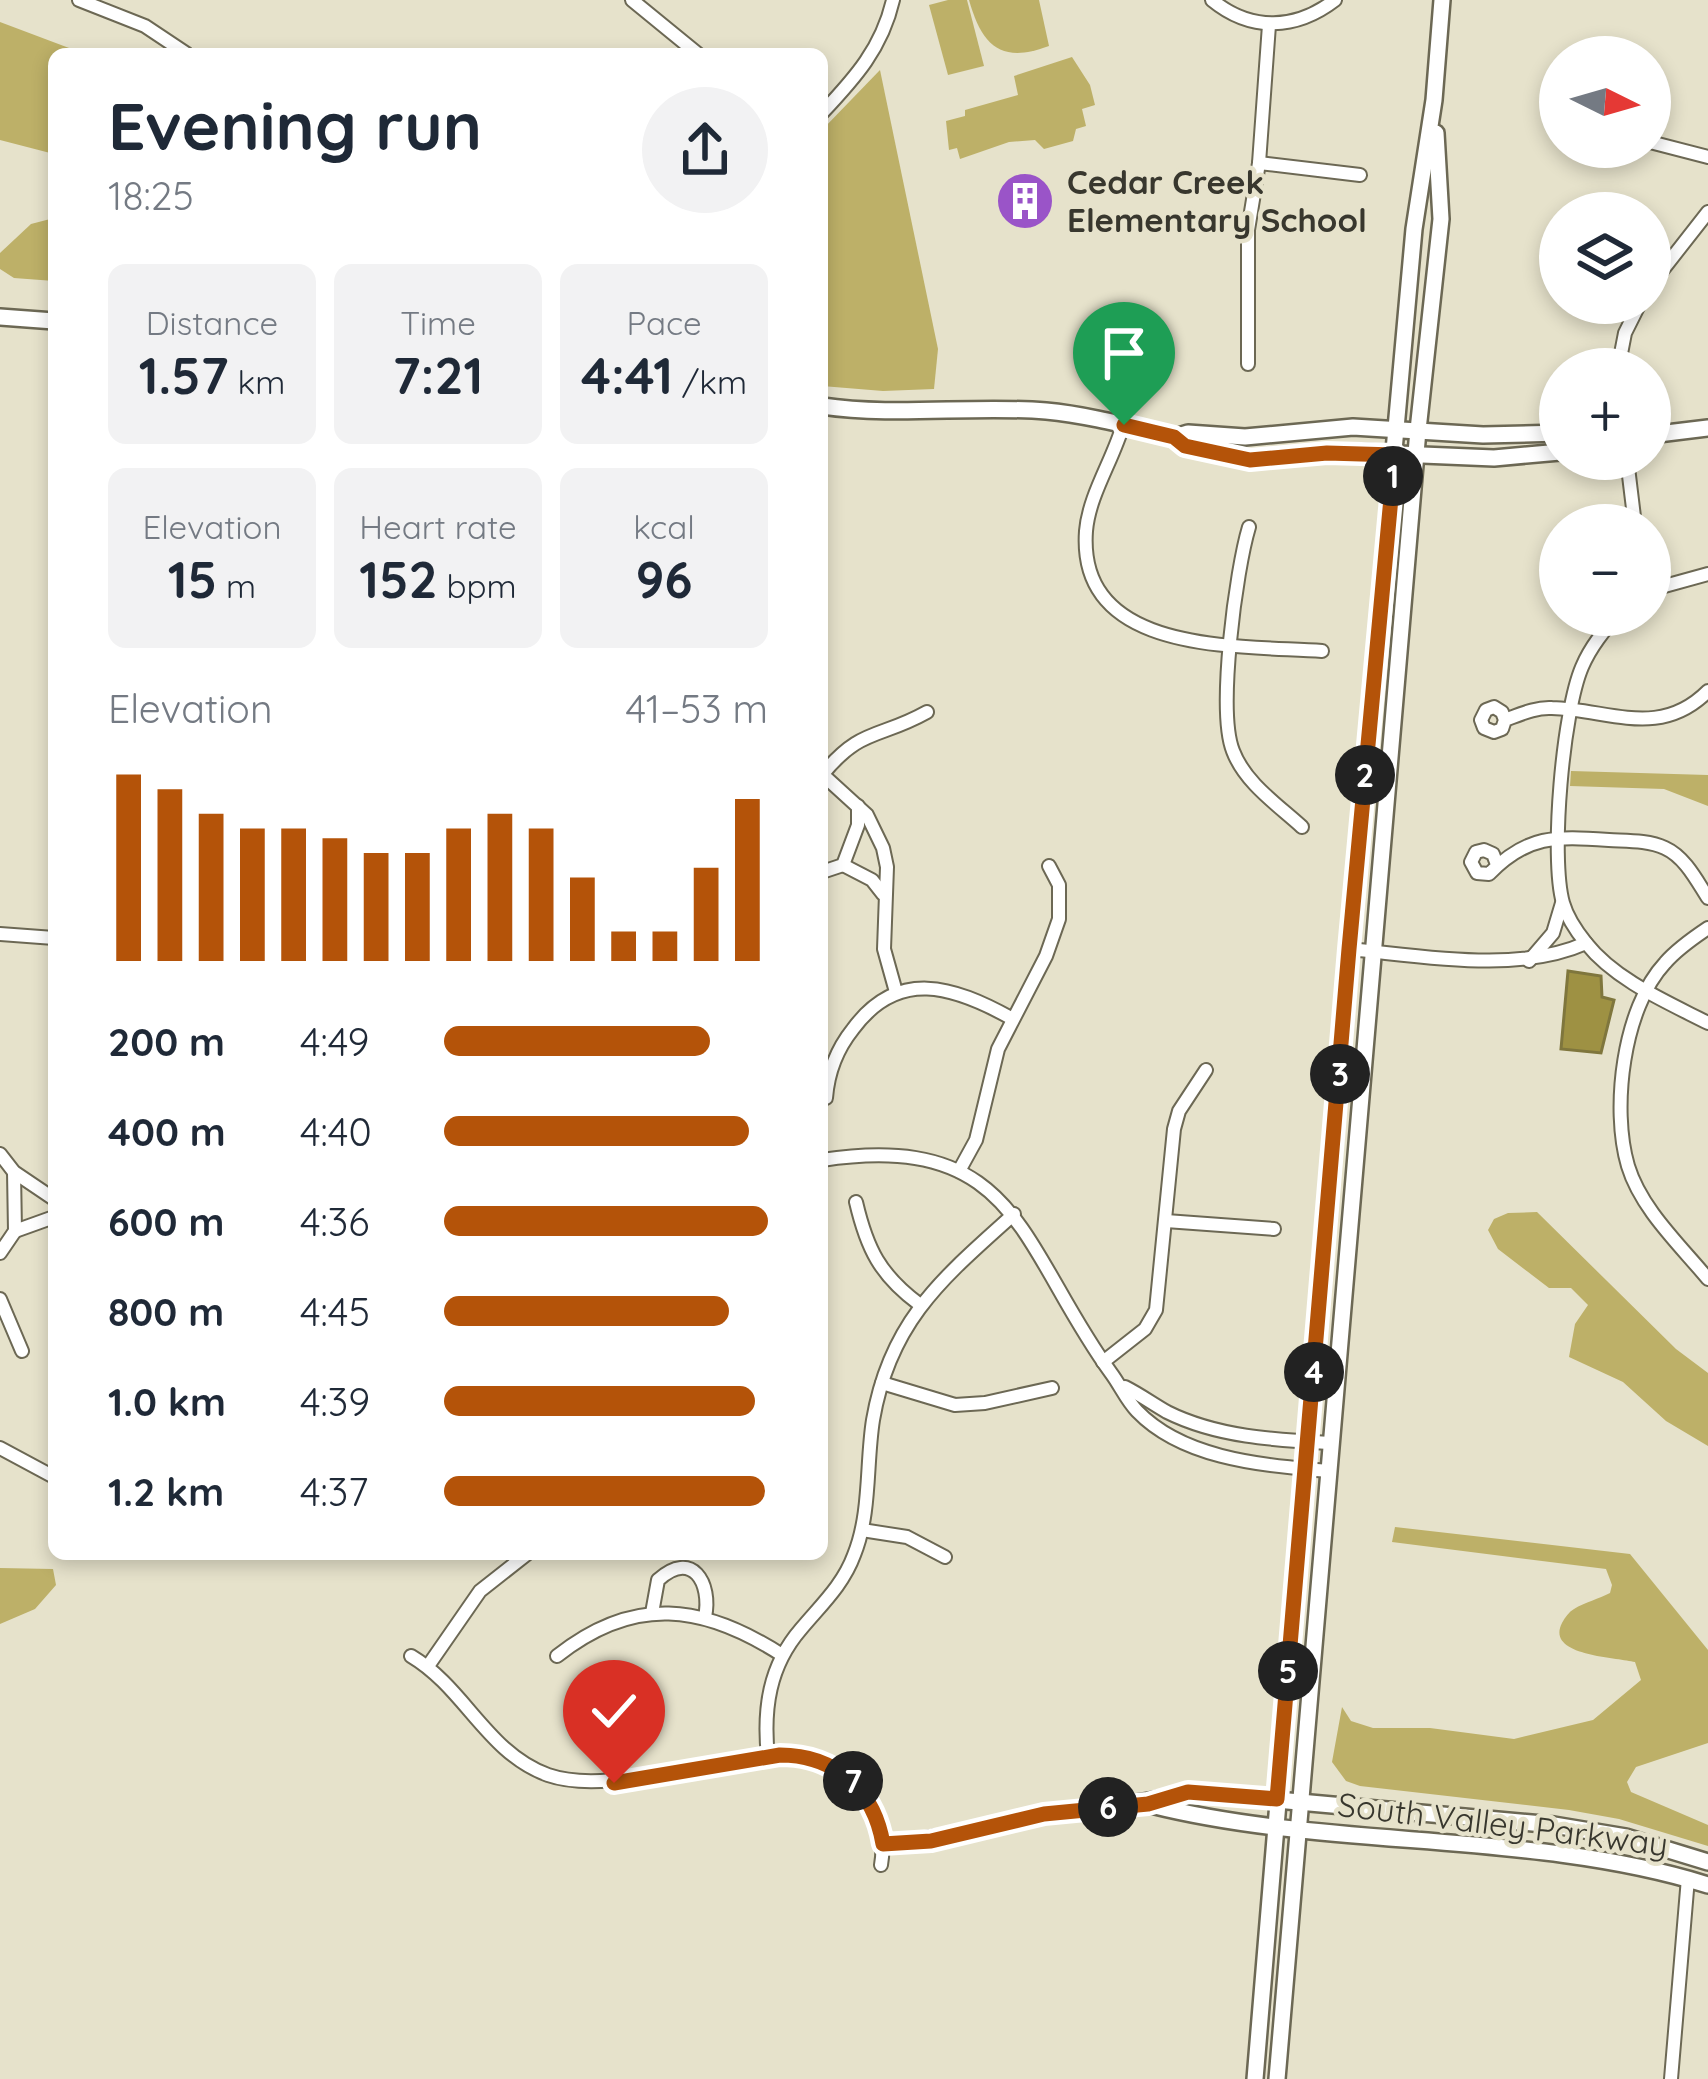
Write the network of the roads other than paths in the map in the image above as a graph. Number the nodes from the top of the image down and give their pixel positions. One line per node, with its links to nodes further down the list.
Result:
1 (79, 0): 10 (street)
2 (632, 0): 8 (street)
3 (659, 0): 8 (street)
4 (893, 0): 13 (street)
5 (1212, 0): 9 (street)
6 (1335, 0): 9 (street)
7 (1442, 0): 12 (street)
8 (649, 14): 11 (street)
9 (1269, 25): 16 (street)
10 (178, 48)
11 (691, 48)
12 (1434, 100): 26 (street); 27 (street)
13 (828, 106)
14 (1671, 147): 15 (street)
15 (1708, 157)
16 (1259, 163): 17 (street); 22 (street)
17 (1360, 175)
18 (1708, 212): 19 (street)
19 (1671, 259)
20 (0, 316): 21 (street)
21 (48, 320)
22 (1248, 364)
23 (828, 407): 24 (street)
24 (1124, 425): 30 (street); 38 (street)
25 (1708, 428): 28 (street)
26 (1397, 429): 27 (street); 30 (street); 32 (street)
27 (1418, 430): 29 (street); 33 (street)
28 (1671, 432)
29 (1539, 434)
30 (1174, 437): 32 (street)
31 (1539, 454): 33 (street)
32 (1395, 455): 33 (street); 60 (street)
33 (1416, 455): 61 (street)
34 (1250, 527): 38 (street)
35 (1708, 574): 36 (street)
36 (1671, 581)
37 (1603, 636): 41 (street)
38 (1232, 644): 39 (street); 47 (street)
39 (1322, 651)
40 (1708, 691): 41 (street)
41 (1570, 710): 43 (street); 48 (street)
42 (927, 712): 44 (street)
43 (1505, 720)
44 (828, 767)
45 (828, 779): 46 (street)
46 (858, 805): 50 (street); 53 (street)
47 (1302, 827)
48 (1559, 836): 49 (street); 54 (street); 55 (street)
49 (1496, 862)
50 (843, 865): 52 (street); 53 (street)
51 (1049, 866): 65 (street)
52 (828, 870)
53 (884, 896): 64 (street)
54 (1708, 898)
55 (1563, 902): 59 (street); 62 (street)
56 (1708, 928): 63 (street)
57 (0, 934): 58 (street)
58 (48, 938)
59 (1586, 943): 62 (street); 63 (street)
60 (1349, 949): 61 (street); 89 (street)
61 (1374, 951): 62 (street); 90 (street)
62 (1529, 961)
63 (1648, 990): 66 (street); 81 (street)
64 (896, 992): 65 (street); 68 (street)
65 (1011, 1018): 71 (street)
66 (1708, 1023)
67 (1206, 1070): 77 (street)
68 (828, 1077)
69 (0, 1154): 72 (street)
70 (828, 1159): 71 (street)
71 (958, 1171): 75 (street)
72 (14, 1172): 73 (street); 79 (street)
73 (48, 1195)
74 (856, 1202): 83 (street)
75 (1014, 1214): 83 (street); 85 (street)
76 (48, 1219): 79 (street)
77 (1166, 1221): 78 (street); 85 (street)
78 (1274, 1229)
79 (15, 1232): 80 (street)
80 (0, 1253)
81 (1708, 1279)
82 (0, 1299): 84 (street)
83 (920, 1304): 86 (street)
84 (22, 1351)
85 (1103, 1362): 87 (street)
86 (882, 1383): 88 (street); 95 (street)
87 (1119, 1383): 89 (street); 92 (street)
88 (1052, 1388)
89 (1307, 1442): 90 (street); 92 (street)
90 (1330, 1443): 93 (street)
91 (0, 1448): 94 (street)
92 (1305, 1468): 93 (street); 105 (street)
93 (1328, 1471): 106 (street)
94 (48, 1474)
95 (862, 1530): 96 (street); 100 (street)
96 (945, 1557)
97 (518, 1560): 103 (street)
98 (652, 1613): 99 (street); 99 (street); 102 (street)
99 (705, 1617): 100 (street)
100 (782, 1654): 104 (street)
101 (411, 1656): 103 (street)
102 (557, 1656)
103 (428, 1666): 104 (street)
104 (768, 1757): 110 (street)
105 (1277, 1799): 106 (street, South Valley Parkway); 107 (street, South Valley Parkway); 108 (street)
106 (1300, 1801): 109 (street); 111 (street, South Valley Parkway)
107 (1148, 1804): 108 (street, South Valley Parkway); 110 (street, South Valley Parkway)
108 (1275, 1827): 109 (street, South Valley Parkway); 115 (street)
109 (1298, 1829): 113 (street, South Valley Parkway); 116 (street)
110 (883, 1844): 112 (street)
111 (1708, 1862)
112 (881, 1865)
113 (1688, 1878): 114 (street, South Valley Parkway); 117 (street)
114 (1708, 1885)
115 (1255, 2079)
116 (1276, 2079)
117 (1671, 2079)

